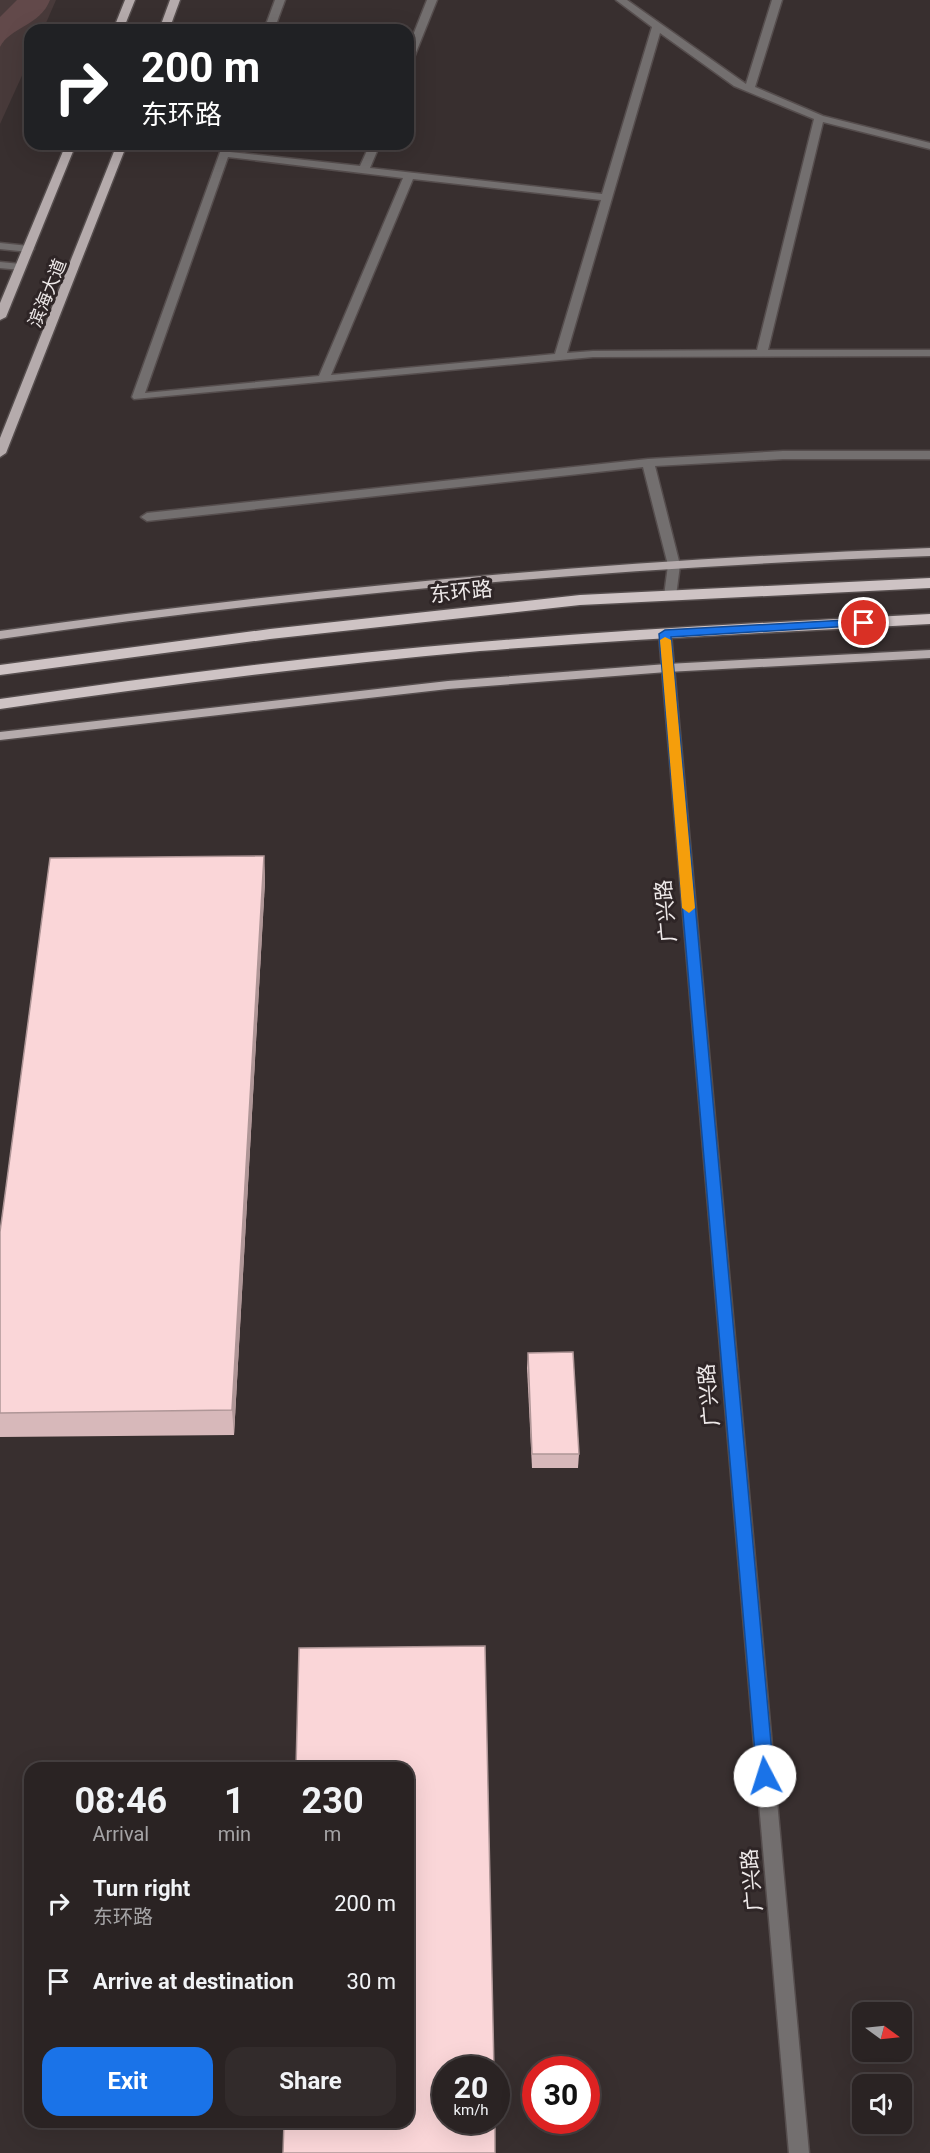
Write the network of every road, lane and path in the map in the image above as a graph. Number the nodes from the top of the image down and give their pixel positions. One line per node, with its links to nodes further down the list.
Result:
1 (130, 0): 7 (main road)
2 (175, 0): 8 (main road)
3 (280, 0): 9 (street)
4 (432, 0): 11 (street)
5 (621, 0): 10 (street)
6 (777, 0): 12 (street)
7 (120, 24)
8 (166, 24)
9 (271, 24)
10 (657, 26): 12 (street); 22 (street)
11 (414, 45)
12 (749, 89): 13 (street)
13 (819, 118): 14 (street); 28 (street)
14 (930, 146)
15 (69, 150): 24 (main road, 滨海大道)
16 (120, 150): 32 (main road, 滨海大道)
17 (227, 150): 31 (street)
18 (234, 150): 20 (street)
19 (372, 150): 20 (street)
20 (364, 170): 21 (street)
21 (409, 175): 22 (street); 31 (street)
22 (607, 198): 30 (street)
23 (0, 246): 24 (street)
24 (29, 249): 26 (main road, 滨海大道)
25 (0, 265): 26 (street)
26 (21, 267): 27 (main road, 滨海大道)
27 (0, 317)
28 (762, 353): 29 (street); 30 (street)
29 (930, 353)
30 (560, 357): 31 (street)
31 (324, 379)
32 (0, 453)
33 (930, 455): 34 (street)
34 (648, 463): 35 (street); 37 (street)
35 (147, 517)
36 (930, 552): 37 (main road)
37 (674, 565): 39 (street); 42 (main road)
38 (930, 583): 39 (highway, 东环路)
39 (670, 596): 45 (highway, 东环路)
40 (930, 619): 41 (highway)
41 (665, 634): 44 (street, 广兴路); 46 (highway)
42 (0, 635)
43 (930, 654): 44 (main road)
44 (667, 668): 47 (main road); 48 (street, 广兴路)
45 (0, 670)
46 (0, 704)
47 (0, 736)
48 (799, 2153)

